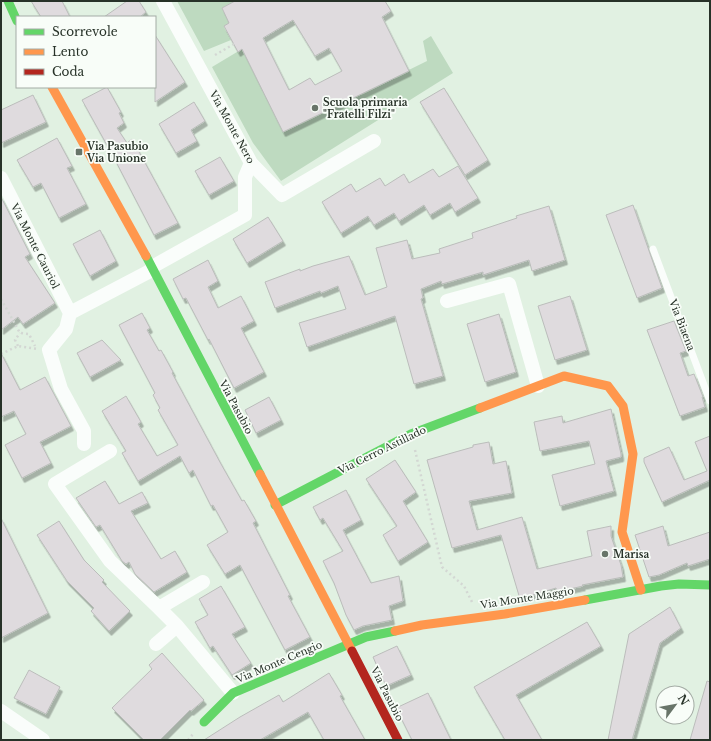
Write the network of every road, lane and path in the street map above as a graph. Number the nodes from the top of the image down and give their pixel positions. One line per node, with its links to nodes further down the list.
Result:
1 (8, 1): 3 (street)
2 (163, 1): 8 (street, Via Monte Nero)
3 (16, 18)
4 (234, 44): 5 (path)
5 (215, 54)
6 (53, 88): 11 (street, Via Pasubio)
7 (374, 142): 8 (street, Via Monte Nero)
8 (251, 163): 11 (street)
9 (1, 178): 14 (street, Via Monte Cauriol)
10 (653, 249): 20 (lane, Via Biaena)
11 (152, 269): 14 (street); 24 (street, Via Pasubio)
12 (1, 299): 15 (path)
13 (447, 301): 19 (street)
14 (70, 313): 17 (street)
15 (20, 333): 16 (path); 17 (path)
16 (18, 346): 17 (path); 18 (path)
17 (43, 349): 22 (street)
18 (1, 354)
19 (538, 386): 21 (street, Via Cerro Astillado); 27 (street, Via Cerro Astillado)
20 (710, 401)
21 (411, 434): 24 (street, Via Cerro Astillado); 29 (path)
22 (84, 444)
23 (110, 451): 28 (street)
24 (275, 505): 32 (street, Via Pasubio)
25 (203, 582): 28 (street)
26 (710, 585): 27 (street, Via Monte Maggio)
27 (641, 590): 29 (street, Via Monte Maggio)
28 (159, 608): 30 (street)
29 (480, 617): 32 (street, Via Monte Maggio)
30 (177, 626): 31 (street); 33 (street)
31 (156, 644)
32 (349, 645): 33 (street, Via Monte Cengio); 37 (street, Via Pasubio)
33 (233, 693): 35 (street, Via Monte Cengio)
34 (1, 711): 36 (street)
35 (204, 722)
36 (43, 740)
37 (398, 740)

